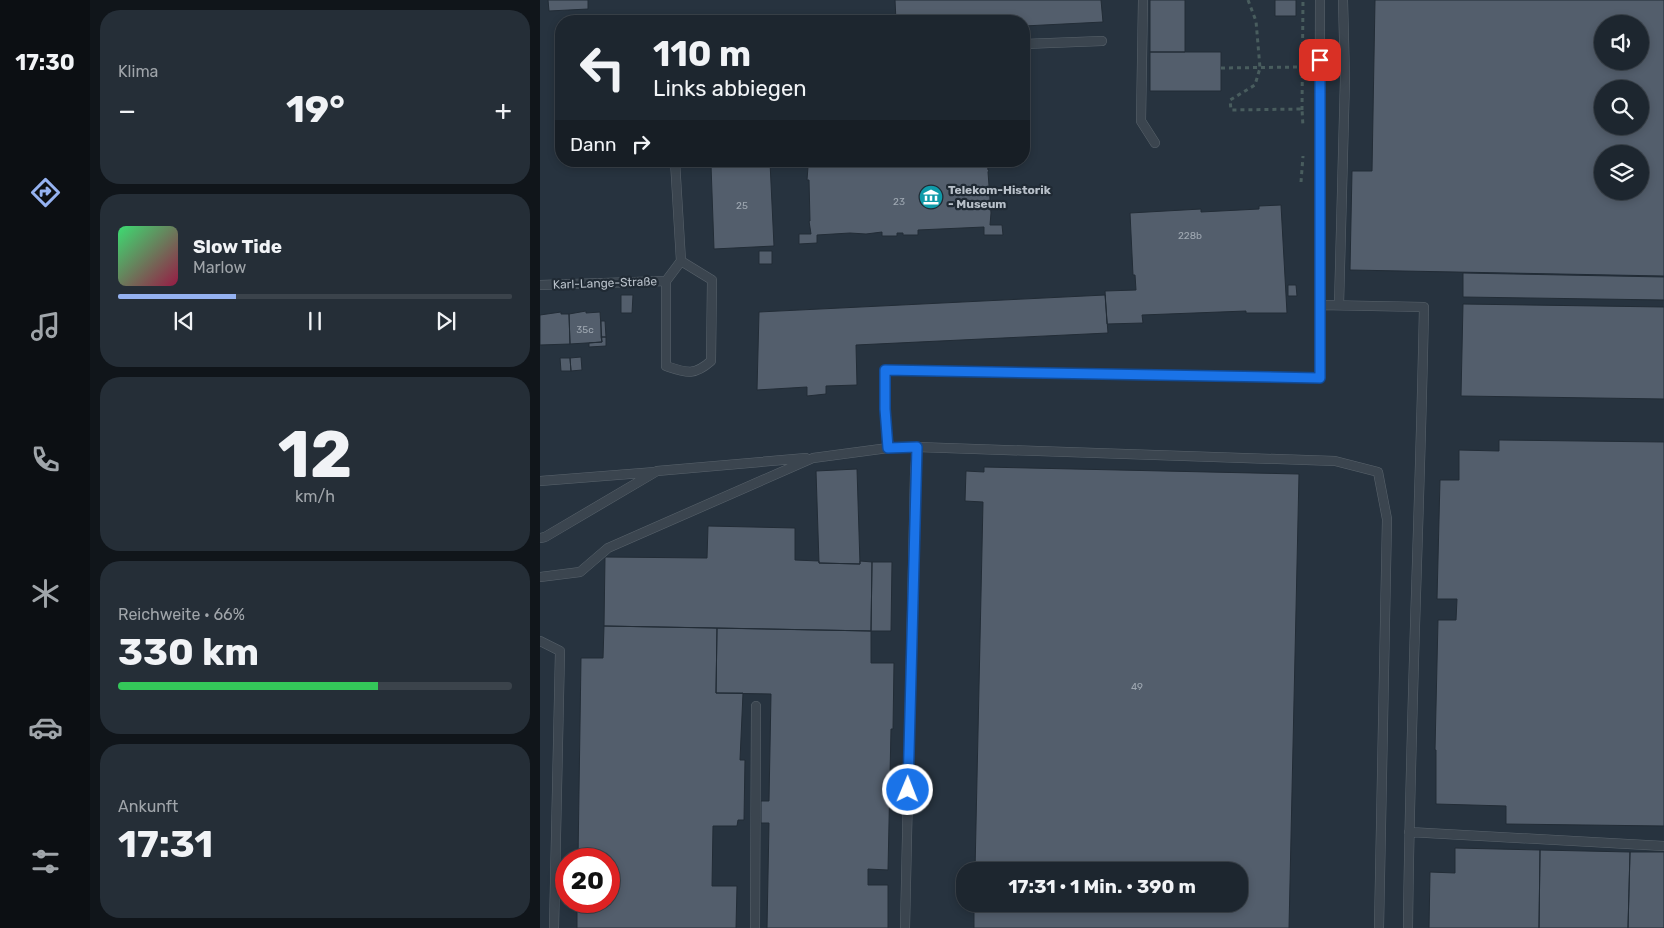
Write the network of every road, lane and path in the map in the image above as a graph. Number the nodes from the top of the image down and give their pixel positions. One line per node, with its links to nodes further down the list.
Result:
1 (1143, 0): 13 (lane)
2 (1248, 0): 10 (path)
3 (1303, 0): 8 (path)
4 (1320, 0): 20 (lane)
5 (1343, 0): 21 (lane)
6 (1102, 41): 7 (lane)
7 (1030, 44)
8 (1302, 67): 10 (path); 11 (path)
9 (1221, 68): 10 (path)
10 (1260, 68): 11 (path)
11 (1302, 111): 12 (path)
12 (1304, 130)
13 (1155, 143)
14 (1304, 148): 16 (path)
15 (675, 167): 17 (lane)
16 (1301, 182)
17 (680, 261): 18 (lane, Karl-Lange-Straße); 18 (lane)
18 (666, 281): 19 (lane, Karl-Lange-Straße)
19 (540, 285)
20 (1320, 305): 21 (lane); 23 (lane)
21 (1338, 305): 31 (lane)
22 (917, 447): 23 (lane); 35 (lane); 36 (lane)
23 (888, 448): 24 (lane)
24 (813, 458): 25 (lane); 28 (lane)
25 (658, 471): 26 (lane); 27 (lane)
26 (540, 481)
27 (540, 538)
28 (540, 577)
29 (540, 641): 33 (lane)
30 (756, 706): 34 (lane)
31 (1409, 832): 32 (lane); 37 (lane)
32 (1664, 846)
33 (554, 928)
34 (755, 928)
35 (905, 928)
36 (1379, 928)
37 (1408, 928)

